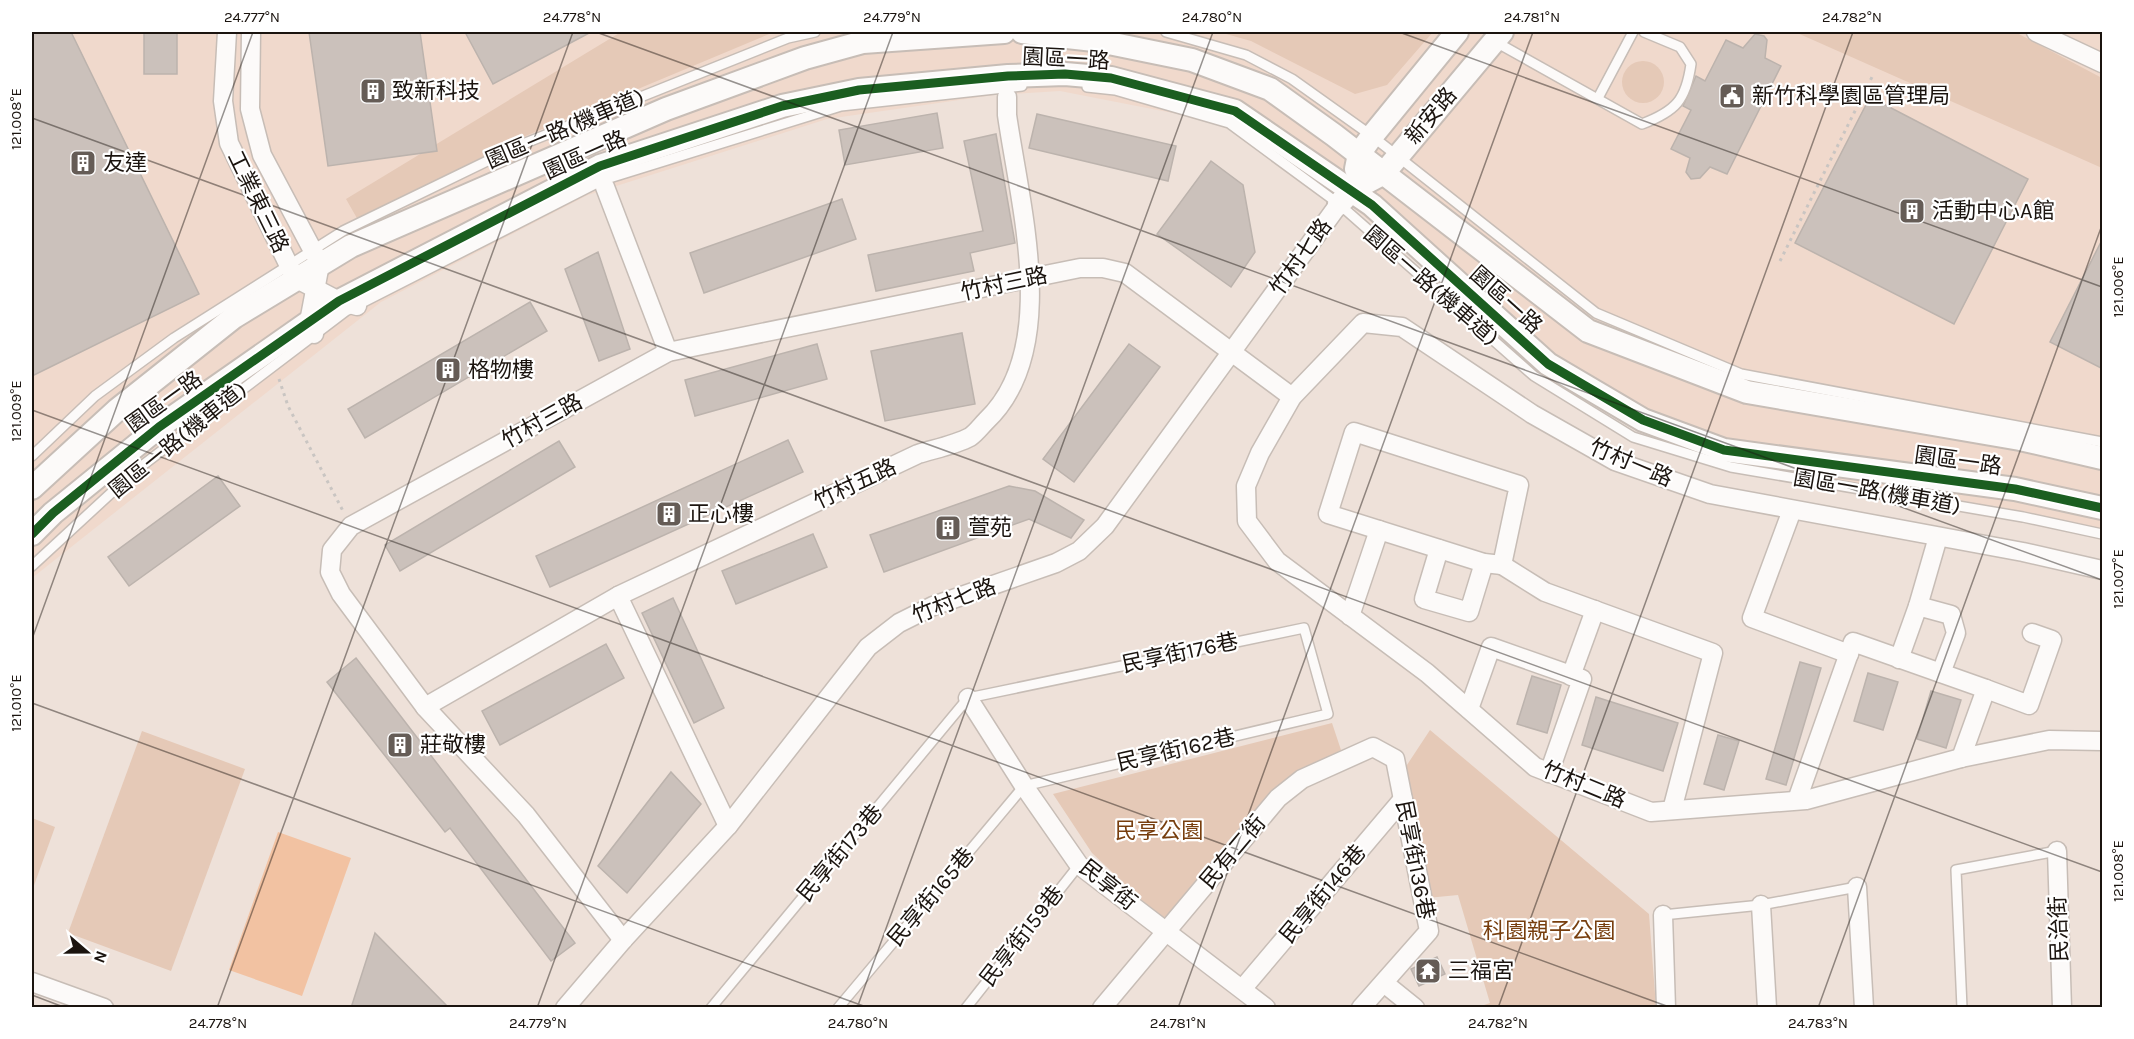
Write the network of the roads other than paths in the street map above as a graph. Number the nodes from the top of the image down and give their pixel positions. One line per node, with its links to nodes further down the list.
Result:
1 (227, 32): 17 (street, 工業東三路)
2 (251, 32): 16 (street, 工業東三路)
3 (815, 32): 21 (lane, 園區一路(機車道))
4 (1004, 32): 21 (street, 園區一路)
5 (1022, 32): 15 (street, 園區一路)
6 (1166, 32): 15 (lane)
7 (1457, 32): 15 (street, 新安路)
8 (1633, 32): 14 (lane)
9 (1644, 32): 14 (lane)
10 (2036, 32): 12 (street)
11 (1498, 36): 14 (lane); 18 (street, 新安路)
12 (2103, 63)
13 (1007, 97): 23 (street, 竹村五路)
14 (1599, 98)
15 (1365, 145): 18 (street, 園區一路); 20 (street, 新安路)
16 (261, 150): 17 (street); 21 (street, 工業東三路)
17 (239, 164): 22 (street, 工業東三路)
18 (1390, 165): 20 (street, 新安路); 29 (lane); 31 (street, 園區一路)
19 (605, 187): 26 (street)
20 (1346, 197): 24 (street, 園區一路); 27 (street, 竹村七路); 33 (street, 園區一路); 37 (lane, 園區一路(機車道))
21 (316, 257): 22 (street, 園區一路)
22 (300, 277): 24 (street); 25 (street); 30 (lane); 32 (street, 園區一路)
23 (1031, 279): 26 (street, 竹村三路); 27 (street, 竹村三路); 43 (street, 竹村五路)
24 (348, 303): 25 (street, 園區一路)
25 (311, 328): 36 (street, 園區一路); 41 (lane, 園區一路(機車道))
26 (668, 352): 54 (street, 竹村三路)
27 (1231, 353): 28 (street); 65 (street, 竹村七路)
28 (1292, 397): 34 (street, 竹村一路); 46 (street, 竹村二路)
29 (2103, 442)
30 (32, 456)
31 (2103, 459)
32 (32, 488)
33 (2103, 508)
34 (1792, 510): 38 (street, 竹村一路); 48 (street)
35 (1379, 530): 39 (street); 40 (street); 46 (street)
36 (32, 534)
37 (2103, 534)
38 (1938, 537): 42 (street, 竹村一路); 44 (street)
39 (1439, 549): 40 (street); 40 (street)
40 (1493, 564): 45 (street)
41 (32, 566)
42 (2103, 570)
43 (618, 596): 54 (street, 竹村五路); 65 (street)
44 (1918, 606): 49 (street); 50 (street)
45 (1595, 610): 51 (street); 64 (street)
46 (1350, 616): 55 (street, 竹村二路)
47 (2032, 633): 52 (street)
48 (1849, 654): 49 (street); 63 (street)
49 (1899, 659): 50 (street)
50 (1941, 673): 52 (street)
51 (1571, 676): 55 (street); 60 (street)
52 (1986, 689): 58 (street)
53 (968, 698): 56 (lane, 民享街176巷); 61 (street, 民享街); 79 (lane, 民享街173巷)
54 (425, 707): 72 (street, 竹村三路)
55 (1469, 709): 60 (street, 竹村二路)
56 (1328, 714): 61 (lane, 民享街162巷)
57 (2103, 741): 58 (street, 竹村二路)
58 (1961, 758): 63 (street, 竹村二路)
59 (1395, 759): 62 (street, 民享街136巷); 71 (street, 民有二街)
60 (1549, 772): 64 (street, 竹村二路)
61 (1024, 786): 67 (street, 民享街); 80 (lane, 民享街165巷)
62 (1403, 799): 74 (street, 民享街136巷); 75 (street, 民享街146巷)
63 (1797, 800): 64 (street, 竹村二路)
64 (1672, 810)
65 (728, 826): 72 (street, 竹村七路)
66 (2057, 851): 88 (lane); 89 (street, 民治街)
67 (1079, 865): 71 (street, 民享街); 81 (lane, 民享街159巷)
68 (1857, 887): 69 (lane); 87 (street)
69 (1761, 905): 70 (lane); 86 (street)
70 (1663, 915): 85 (street)
71 (1166, 930): 75 (street, 民享街); 76 (street, 民有二街)
72 (623, 940): 78 (street, 竹村七路)
73 (32, 982): 77 (street)
74 (1384, 983): 83 (street, 民享街136巷); 84 (street)
75 (1244, 988): 82 (street, 民享街)
76 (1103, 1007)
77 (104, 1008)
78 (565, 1008)
79 (711, 1008)
80 (838, 1008)
81 (966, 1008)
82 (1266, 1008)
83 (1361, 1008)
84 (1415, 1008)
85 (1666, 1008)
86 (1767, 1008)
87 (1864, 1008)
88 (1962, 1008)
89 (2062, 1008)

